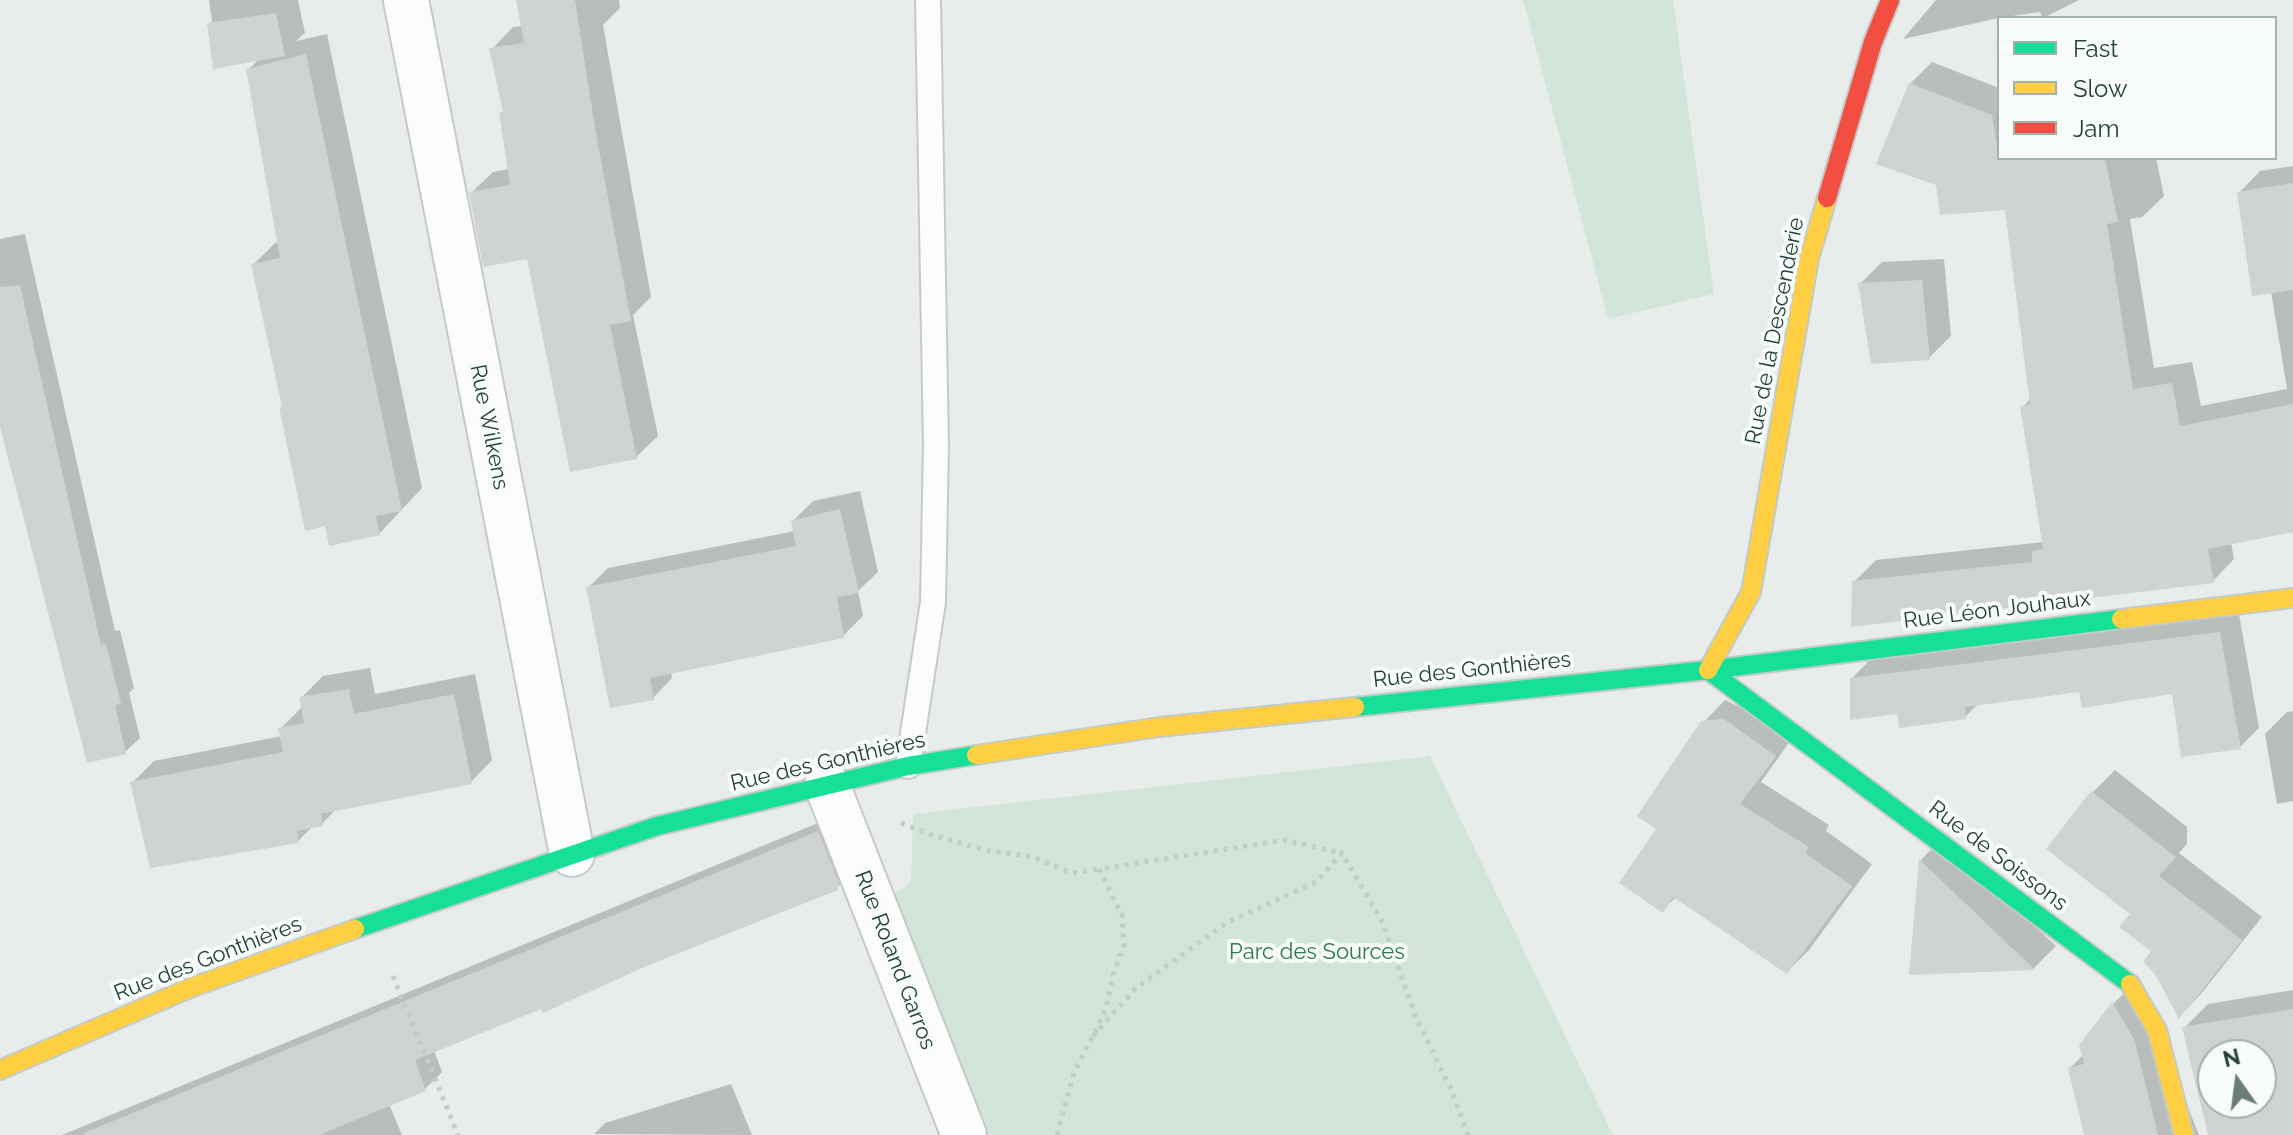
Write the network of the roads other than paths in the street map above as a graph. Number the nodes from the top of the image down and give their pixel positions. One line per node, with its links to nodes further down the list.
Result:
1 (406, 0): 8 (street, Rue Wilkens)
2 (928, 0): 6 (lane)
3 (1890, 0): 5 (street, Rue de la Descenderie)
4 (2293, 598): 5 (street, Rue Léon Jouhaux)
5 (1708, 670): 6 (street, Rue des Gonthières); 11 (street, Rue de Soissons)
6 (908, 766): 7 (street, Rue des Gonthières)
7 (830, 791): 8 (street, Rue des Gonthières); 10 (street, Rue Roland Garros)
8 (572, 854): 9 (street, Rue des Gonthières)
9 (0, 1070)
10 (964, 1135)
11 (2184, 1135)

